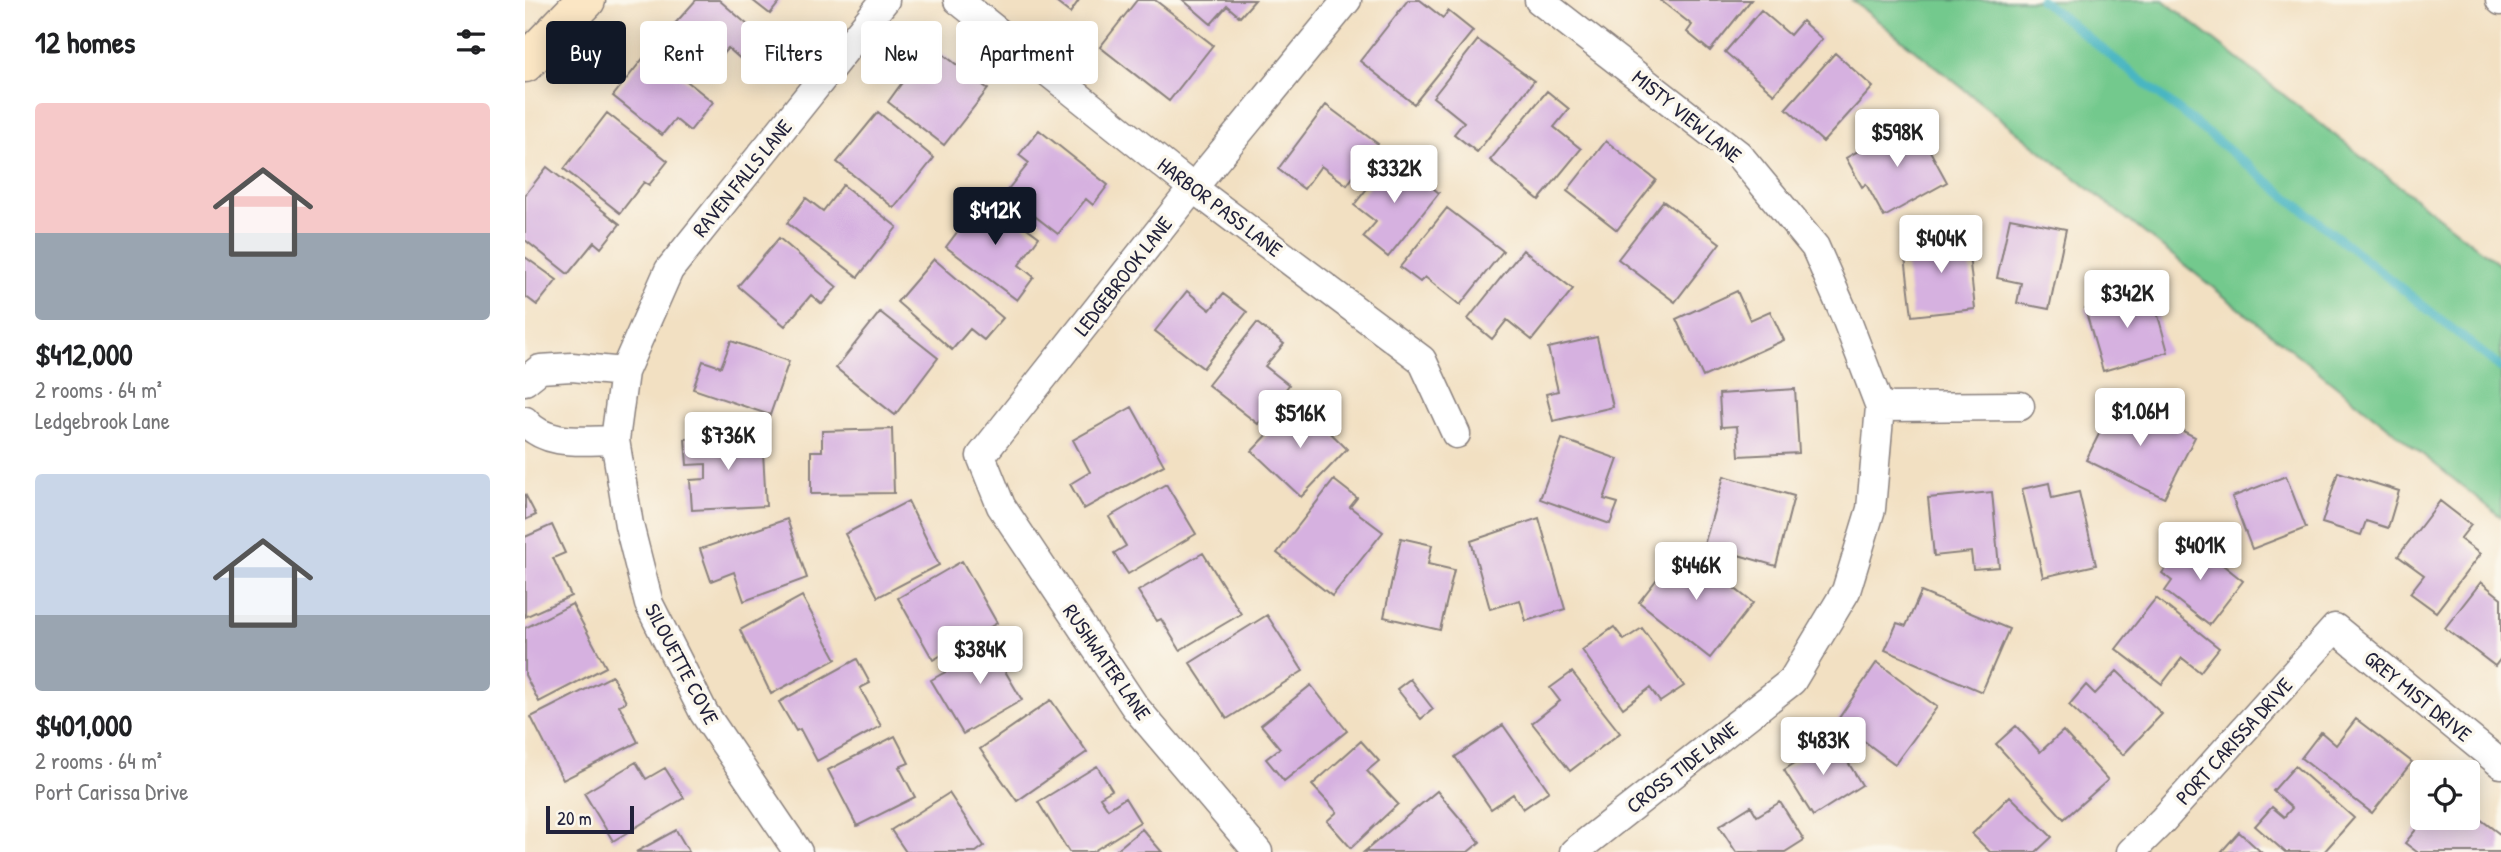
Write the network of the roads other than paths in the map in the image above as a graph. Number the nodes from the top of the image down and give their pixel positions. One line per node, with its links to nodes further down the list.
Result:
1 (586, 0): 6 (main road)
2 (885, 0): 8 (street, RAVEN FALLS LANE)
3 (958, 0): 7 (street, HARBOR PASS LANE)
4 (1347, 0): 7 (street, LEDGEBROOK LANE)
5 (1539, 0): 11 (street, MISTY VIEW LANE)
6 (525, 63)
7 (1193, 188): 13 (street, HARBOR PASS LANE); 15 (street, LEDGEBROOK LANE)
8 (624, 372): 9 (street); 14 (street, SILOUETTE COVE)
9 (525, 381)
10 (2020, 406): 11 (street)
11 (1880, 407): 20 (street, CROSS TIDE LANE)
12 (525, 421): 14 (street)
13 (1456, 434)
14 (615, 440): 18 (street, SILOUETTE COVE)
15 (981, 456): 19 (street, RUSHWATER LANE)
16 (2335, 628): 17 (street, GREY MIST DRIVE); 21 (street, PORT CARISSA DRIVE)
17 (2501, 764)
18 (798, 852)
19 (1258, 852)
20 (1574, 852)
21 (2131, 852)

